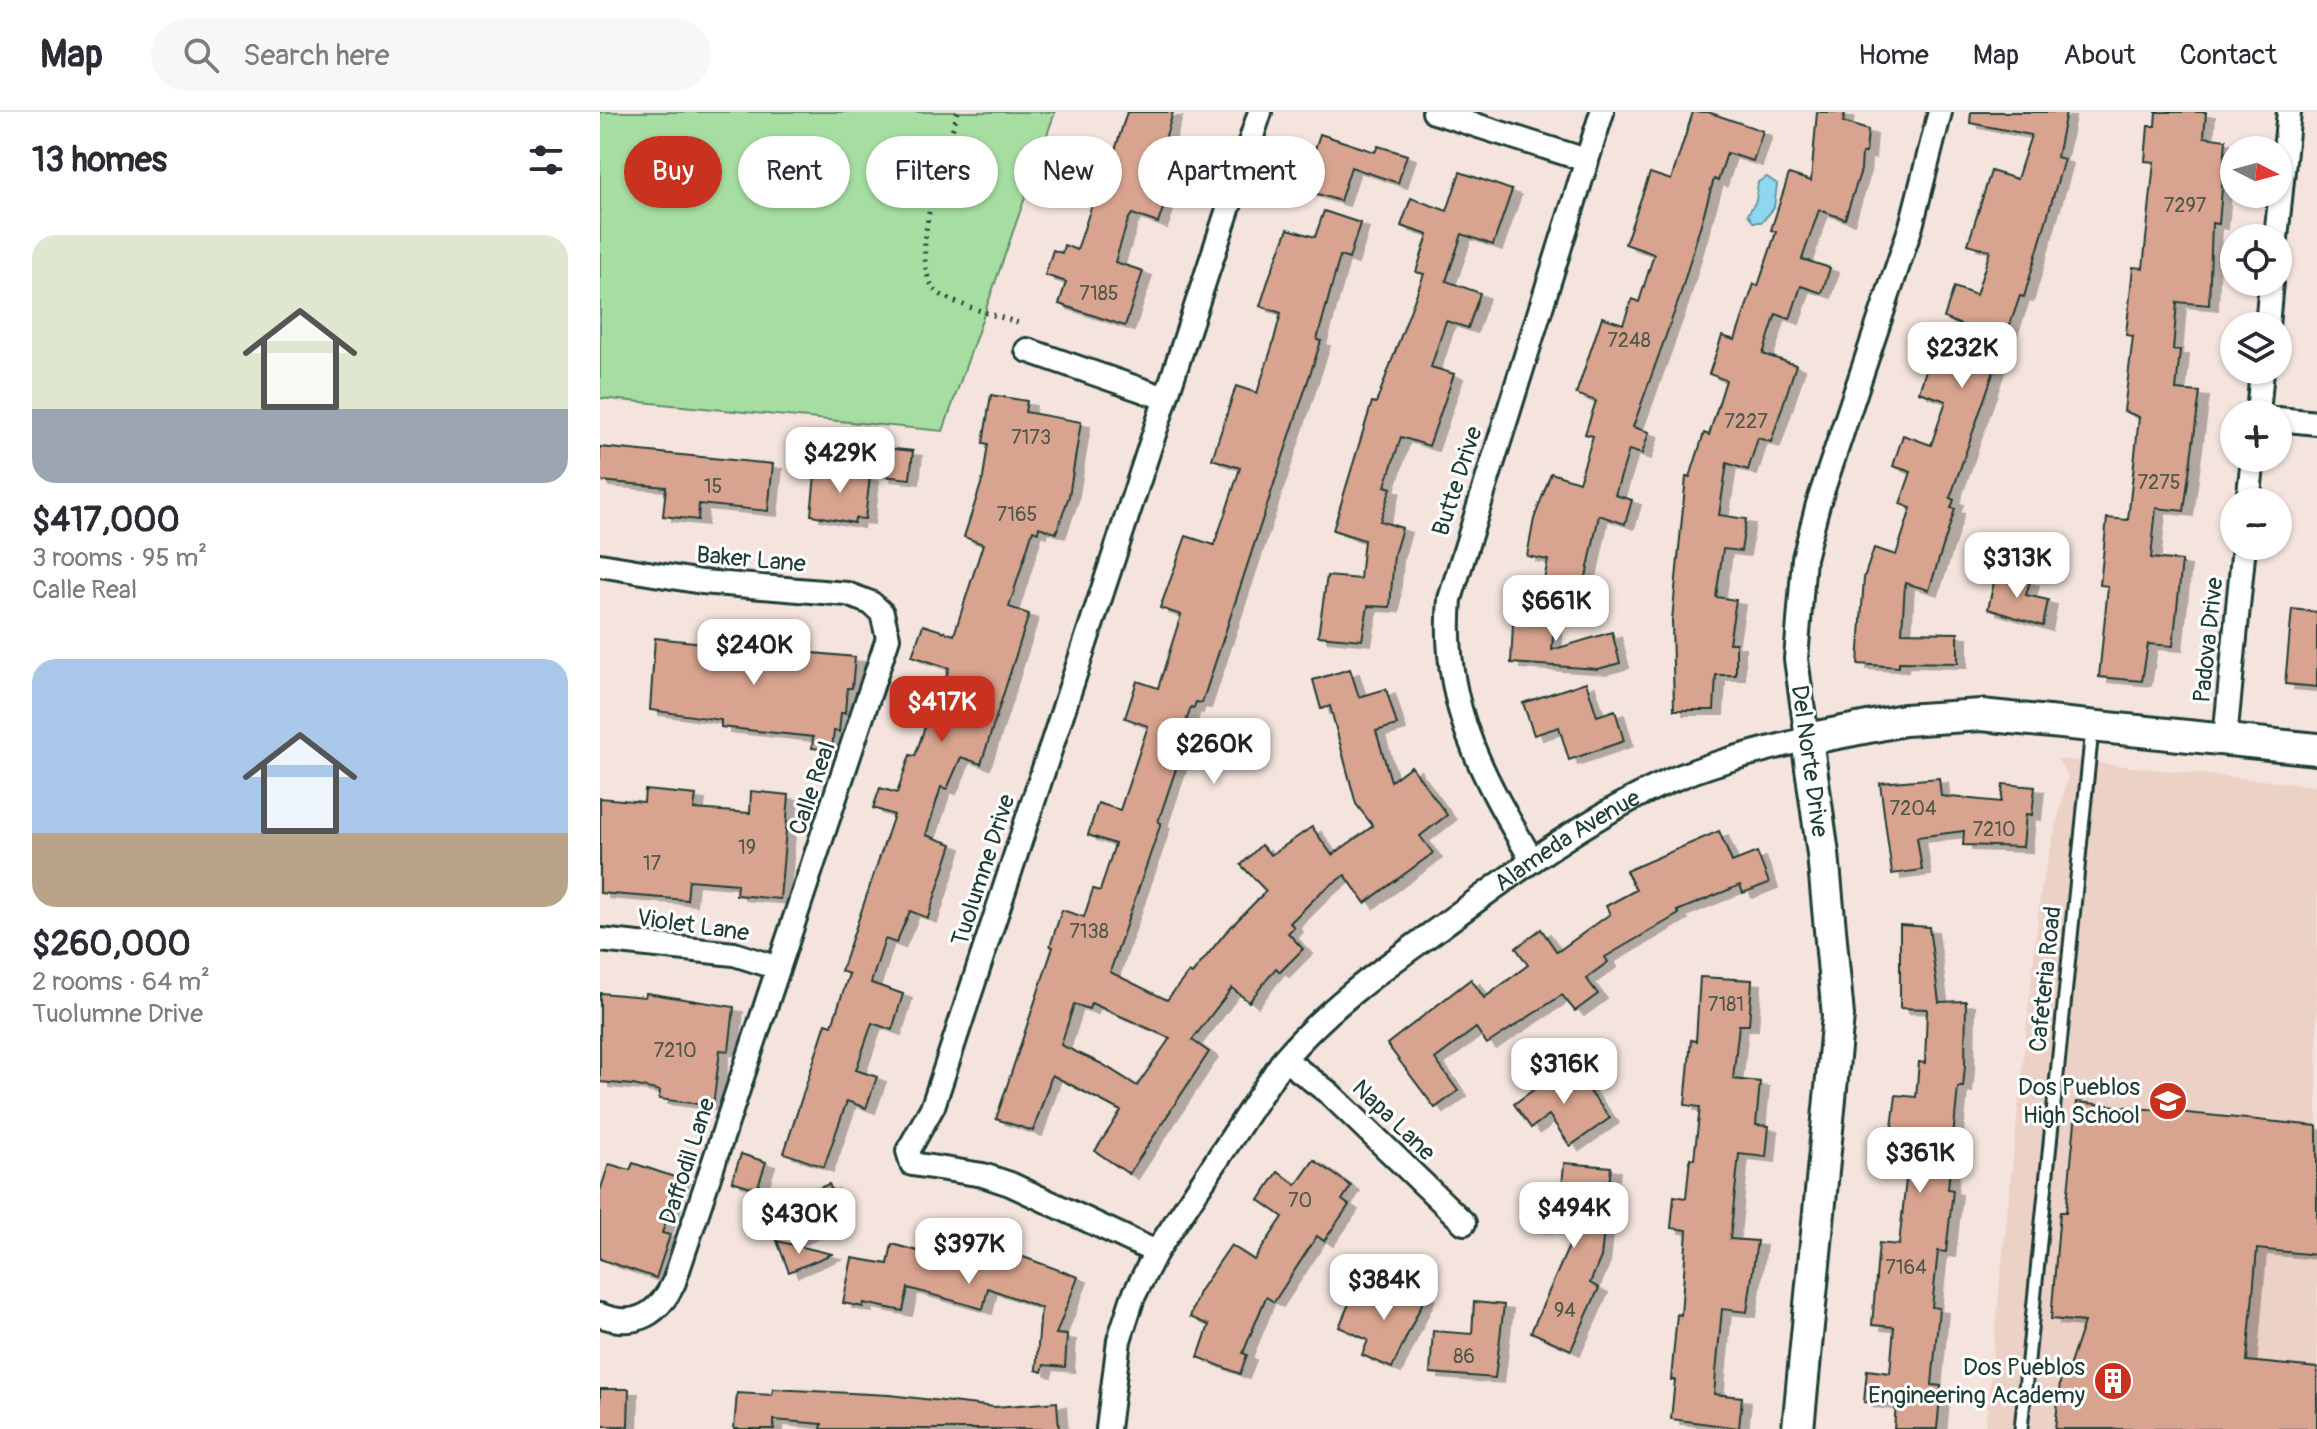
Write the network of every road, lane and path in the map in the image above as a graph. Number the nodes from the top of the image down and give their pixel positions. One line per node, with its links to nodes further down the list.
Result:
1 (958, 112): 9 (path)
2 (1260, 112): 11 (street, Tuolumne Drive)
3 (1434, 112): 7 (street)
4 (1602, 112): 7 (street, Butte Drive)
5 (1940, 112): 18 (street, Del Norte Drive)
6 (2289, 112): 8 (street)
7 (1586, 160): 21 (street, Butte Drive)
8 (2277, 224)
9 (1022, 324)
10 (1027, 350): 11 (street)
11 (1165, 398): 26 (street, Tuolumne Drive)
12 (2292, 420): 13 (street)
13 (2317, 423)
14 (2243, 560): 19 (street, Padova Drive)
15 (600, 565): 16 (street, Baker Lane)
16 (887, 623): 23 (street, Calle Real)
17 (2092, 725): 18 (street, Alameda Avenue); 19 (street, Alameda Avenue); 30 (lane, Cafeteria Road)
18 (1807, 739): 21 (street, Alameda Avenue); 29 (street, Del Norte Drive)
19 (2225, 739): 20 (street, Alameda Avenue)
20 (2317, 749)
21 (1532, 860): 24 (street, Alameda Avenue)
22 (600, 940): 23 (street, Violet Lane)
23 (778, 968): 27 (street, Daffodil Lane)
24 (1284, 1059): 25 (street, Napa Lane); 26 (street, Alameda Avenue)
25 (1464, 1223)
26 (1156, 1252): 28 (street, Alameda Avenue)
27 (600, 1315)
28 (1108, 1429)
29 (1798, 1429)
30 (2021, 1429)

